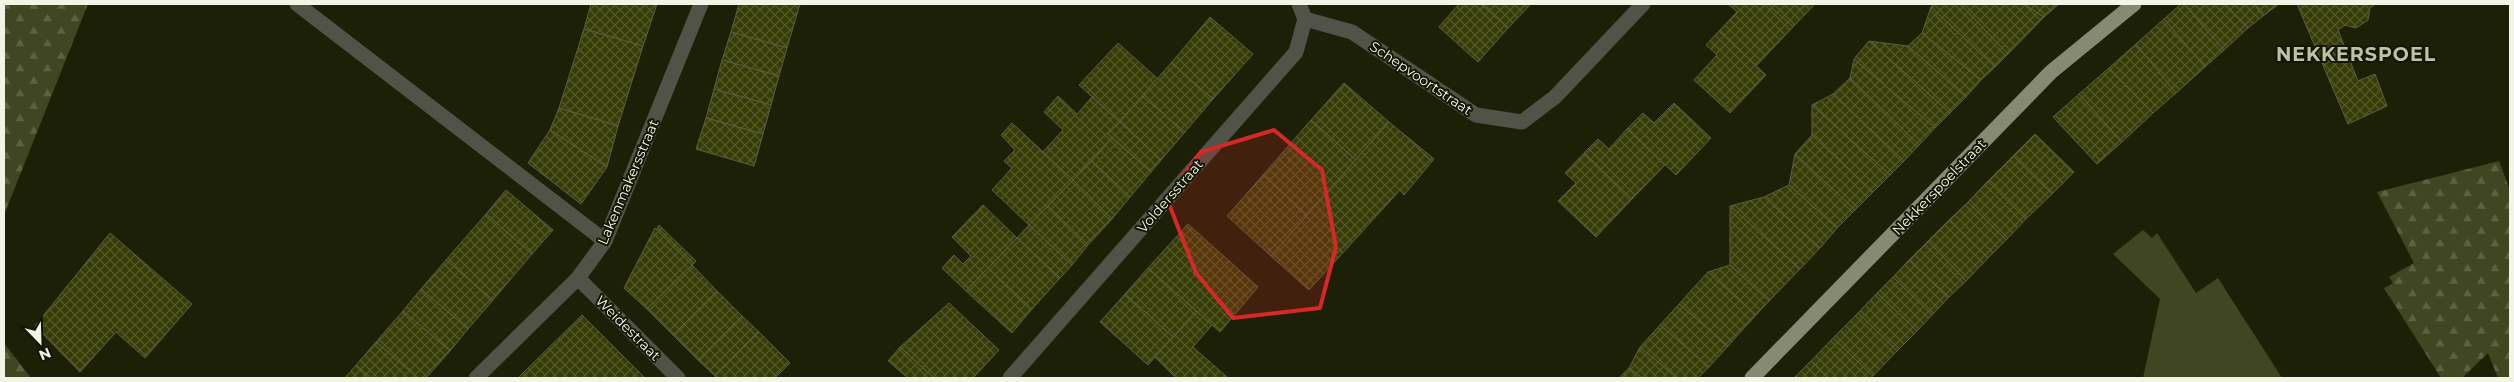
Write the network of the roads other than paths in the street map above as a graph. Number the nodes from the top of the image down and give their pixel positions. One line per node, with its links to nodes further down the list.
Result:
1 (297, 4): 7 (street)
2 (700, 4): 7 (street, Lakenmakersstraat)
3 (1299, 4): 6 (street)
4 (1643, 4): 6 (street, Schepvoortstraat)
5 (2134, 4): 12 (main road, Nekkerspoelstraat)
6 (1305, 18): 11 (street, Voldersstraat)
7 (605, 241): 8 (street, Lakenmakersstraat)
8 (578, 278): 9 (street, Lakenmakersstraat); 10 (street, Weidestraat)
9 (476, 378)
10 (678, 378)
11 (1010, 378)
12 (1752, 378)

